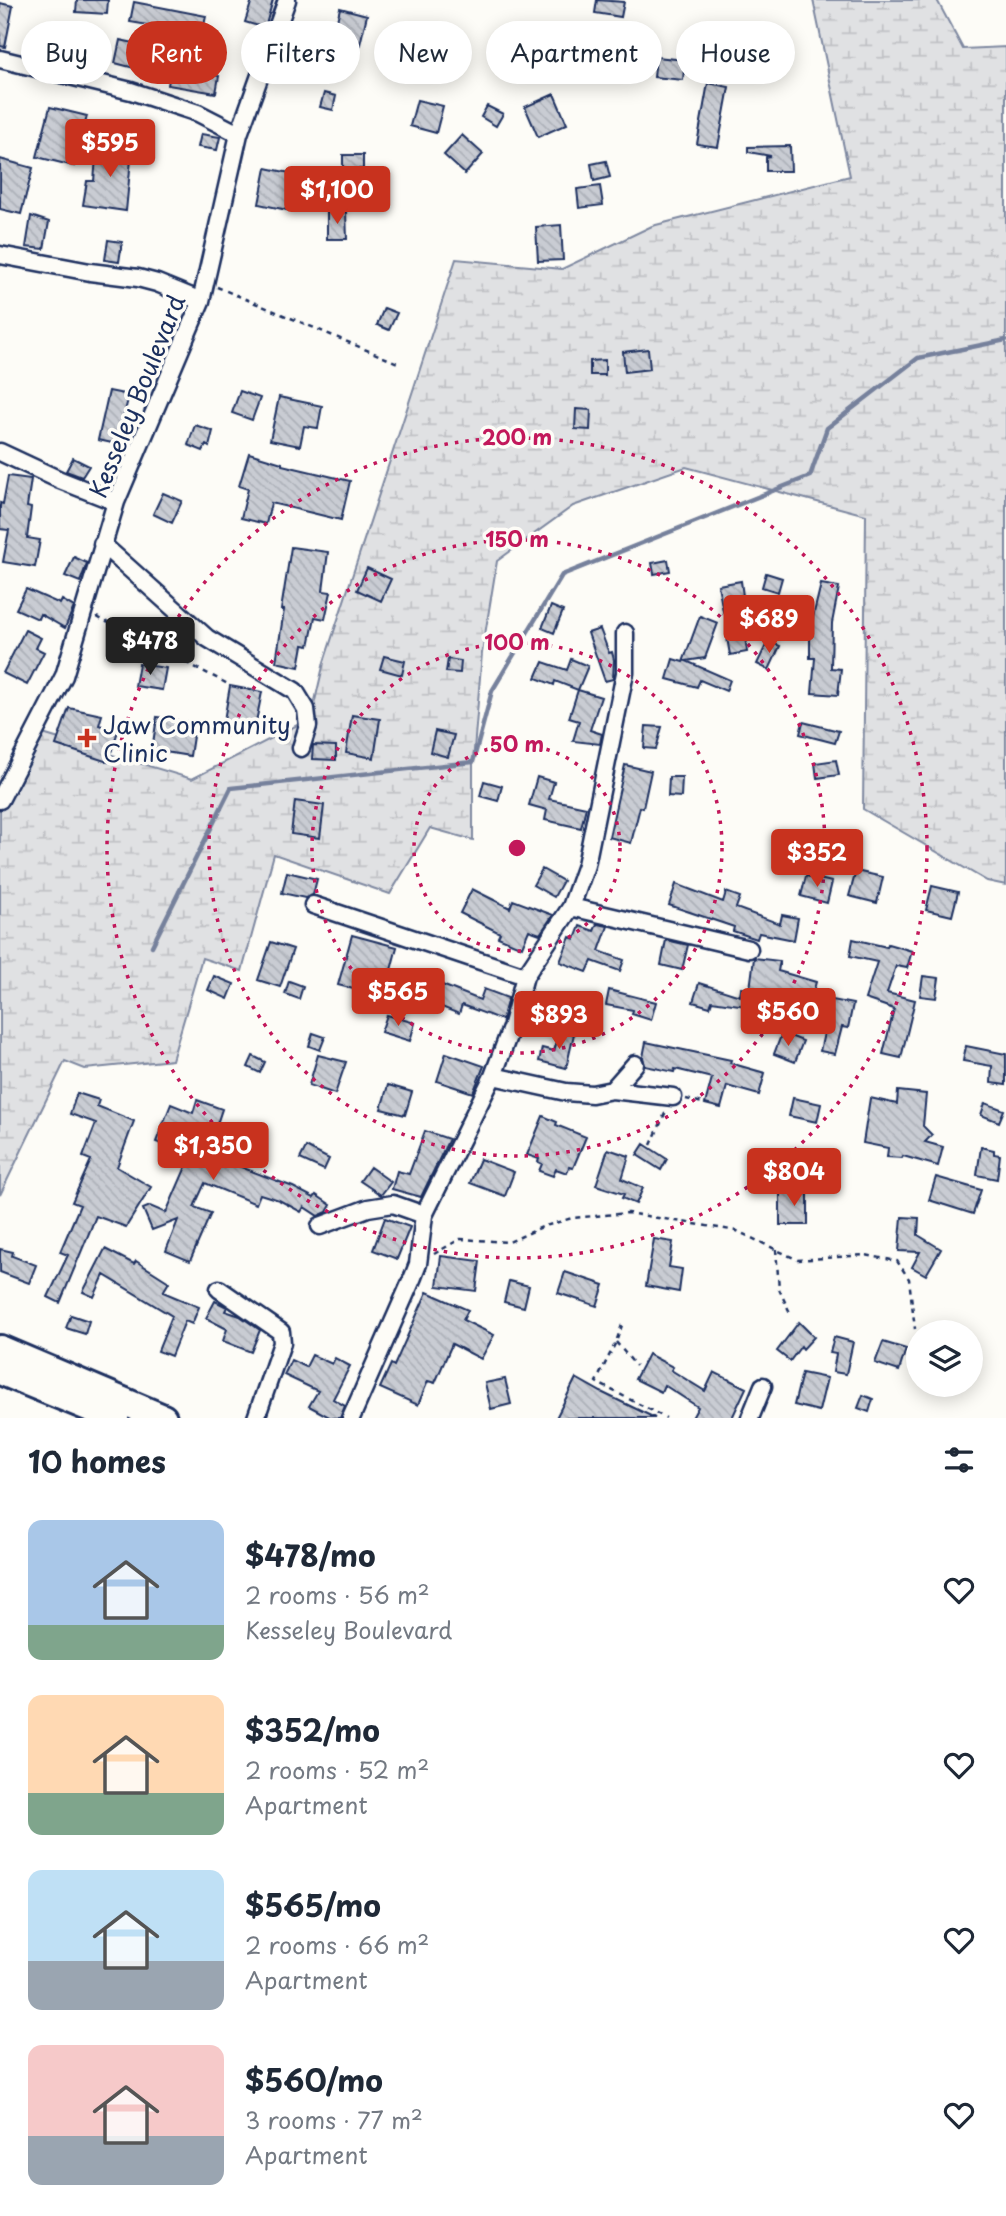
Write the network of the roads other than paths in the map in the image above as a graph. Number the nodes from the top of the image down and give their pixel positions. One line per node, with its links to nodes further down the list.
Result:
1 (287, 0): 3 (street, Kesseley Boulevard)
2 (0, 59): 3 (street)
3 (239, 134): 5 (street, Kesseley Boulevard)
4 (0, 255): 5 (street)
5 (201, 301): 7 (street, Kesseley Boulevard)
6 (0, 452): 7 (street)
7 (116, 502): 8 (street, Kesseley Boulevard)
8 (102, 544): 10 (street); 11 (street, Kesseley Boulevard)
9 (625, 633): 13 (street)
10 (301, 748)
11 (0, 800)
12 (313, 905): 15 (street)
13 (571, 907): 14 (street); 15 (street)
14 (749, 949)
15 (525, 976): 17 (street)
16 (635, 1064): 18 (street)
17 (493, 1076): 18 (street); 20 (street)
18 (612, 1090): 19 (street)
19 (673, 1097)
20 (424, 1215): 21 (street); 29 (street)
21 (320, 1226)
22 (219, 1289): 28 (street)
23 (0, 1349): 27 (main road)
24 (0, 1371): 26 (main road)
25 (763, 1386): 30 (street)
26 (114, 1418)
27 (163, 1418)
28 (256, 1418)
29 (351, 1418)
30 (750, 1418)

